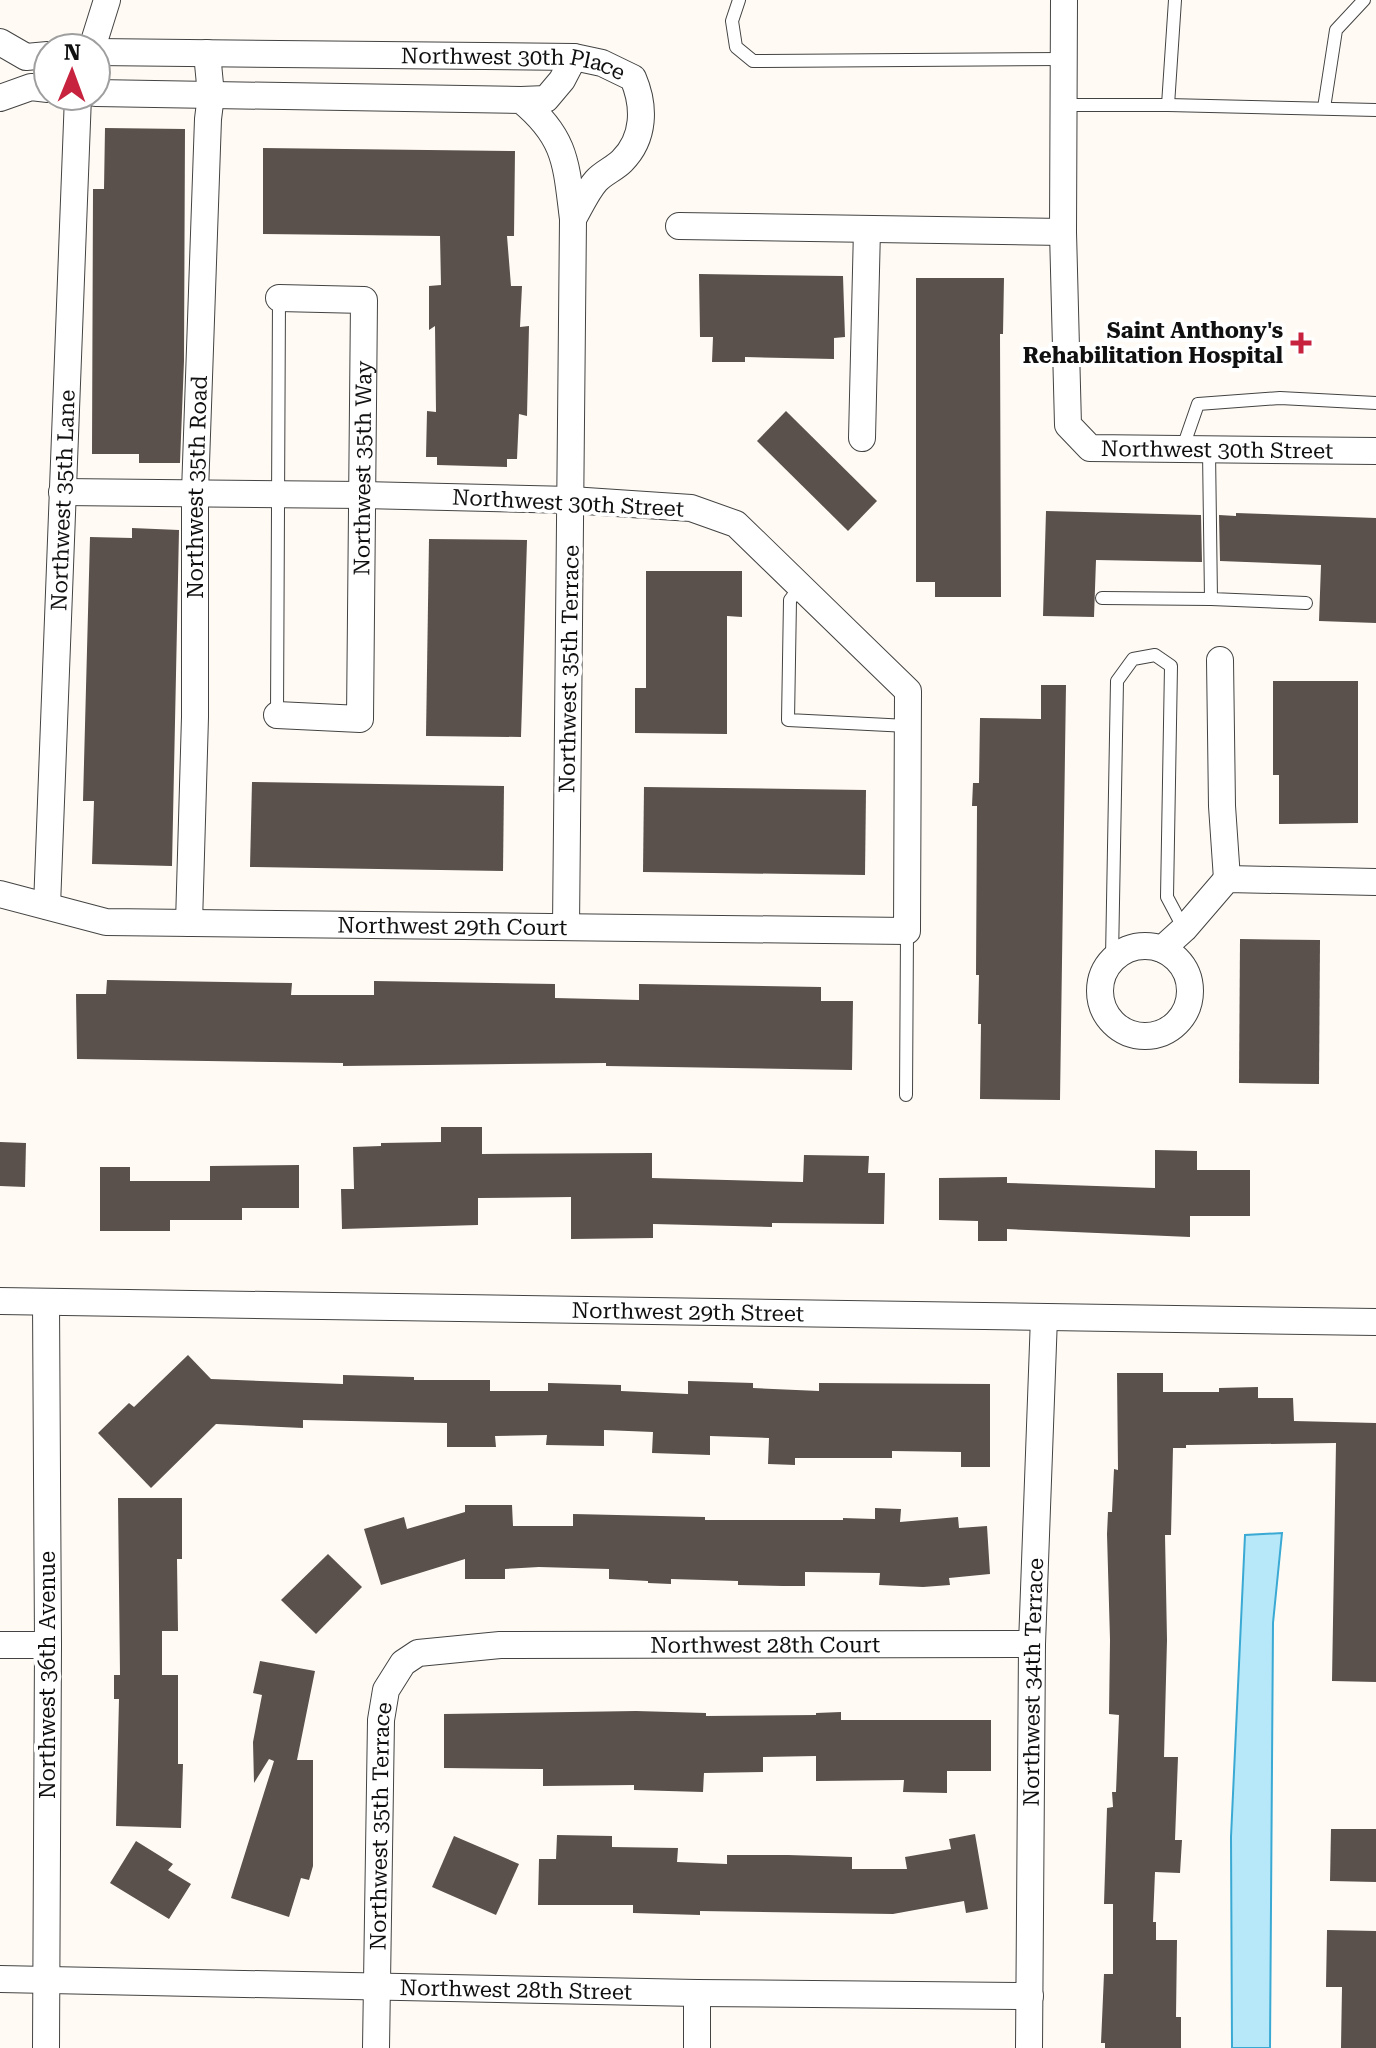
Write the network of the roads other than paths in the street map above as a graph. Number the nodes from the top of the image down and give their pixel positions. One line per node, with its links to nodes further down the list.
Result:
1 (107, 0): 6 (street)
2 (739, 0): 12 (lane)
3 (1064, 0): 12 (street)
4 (1175, 0): 19 (lane)
5 (1364, 0): 20 (lane)
6 (99, 32)
7 (0, 42): 10 (street)
8 (112, 50): 9 (street, Northwest 30th Place)
9 (207, 53): 11 (street, Northwest 30th Place); 15 (street, Northwest 35th Road)
10 (32, 56)
11 (574, 57): 17 (street); 23 (street, Northwest 30th Place)
12 (1064, 59): 18 (street)
13 (32, 87): 16 (street)
14 (112, 93): 15 (street, Northwest 30th Place)
15 (211, 95): 17 (street, Northwest 30th Place); 34 (street, Northwest 35th Road)
16 (0, 98)
17 (521, 100): 23 (street, Northwest 30th Place)
18 (1064, 105): 19 (lane); 26 (street)
19 (1168, 105): 20 (lane)
20 (1324, 108): 21 (lane)
21 (1376, 110)
22 (77, 112): 33 (street, Northwest 35th Lane)
23 (573, 219): 37 (street, Northwest 35th Terrace)
24 (679, 226): 25 (street)
25 (867, 229): 26 (street); 29 (street)
26 (1063, 232): 31 (street, Northwest 30th Street)
27 (279, 298): 35 (lane); 36 (street, Northwest 35th Way)
28 (1376, 403): 31 (lane)
29 (862, 438)
30 (1376, 447): 32 (street, Northwest 30th Street)
31 (1182, 450): 32 (street, Northwest 30th Street)
32 (1209, 451): 40 (lane)
33 (62, 492): 34 (street, Northwest 30th Street); 48 (street, Northwest 35th Lane)
34 (195, 492): 35 (street, Northwest 30th Street); 49 (street, Northwest 35th Road)
35 (279, 494): 36 (street, Northwest 30th Street); 43 (lane)
36 (363, 495): 37 (street, Northwest 30th Street); 43 (street, Northwest 35th Way)
37 (571, 500): 38 (street, Northwest 30th Street); 50 (street, Northwest 35th Terrace)
38 (801, 586): 44 (street, Northwest 30th Street); 44 (lane)
39 (1102, 598): 40 (lane)
40 (1211, 599): 41 (lane)
41 (1306, 603)
42 (1220, 660): 45 (street)
43 (277, 715)
44 (908, 726): 52 (street, Northwest 30th Street)
45 (1227, 879): 46 (street); 51 (street)
46 (1376, 882)
47 (0, 894): 48 (street, Northwest 29th Court)
48 (47, 906): 49 (street, Northwest 29th Court)
49 (189, 923): 50 (street, Northwest 29th Court)
50 (566, 927): 52 (street, Northwest 29th Court)
51 (1184, 929): 53 (street); 54 (lane)
52 (907, 931): 55 (lane)
53 (1162, 949): 54 (street); 54 (street)
54 (1112, 958)
55 (906, 1095)
56 (0, 1301): 57 (street, Northwest 29th Street)
57 (46, 1302): 58 (street, Northwest 29th Street); 62 (street, Northwest 36th Avenue)
58 (1044, 1317): 59 (street, Northwest 29th Street); 60 (street, Northwest 34th Terrace)
59 (1376, 1322)
60 (1032, 1644): 63 (street, Northwest 28th Court); 68 (street, Northwest 34th Terrace)
61 (0, 1645): 62 (street)
62 (48, 1645): 65 (street, Northwest 36th Avenue)
63 (500, 1645): 66 (street, Northwest 35th Terrace)
64 (0, 1979): 65 (street, Northwest 28th Street)
65 (47, 1980): 66 (street, Northwest 28th Street); 69 (street, Northwest 36th Avenue)
66 (377, 1985): 67 (street, Northwest 28th Street); 70 (street, Northwest 35th Terrace)
67 (697, 1993): 68 (street, Northwest 28th Street); 71 (street)
68 (1030, 1996): 72 (street, Northwest 34th Terrace)
69 (46, 2048)
70 (376, 2048)
71 (697, 2048)
72 (1029, 2048)

